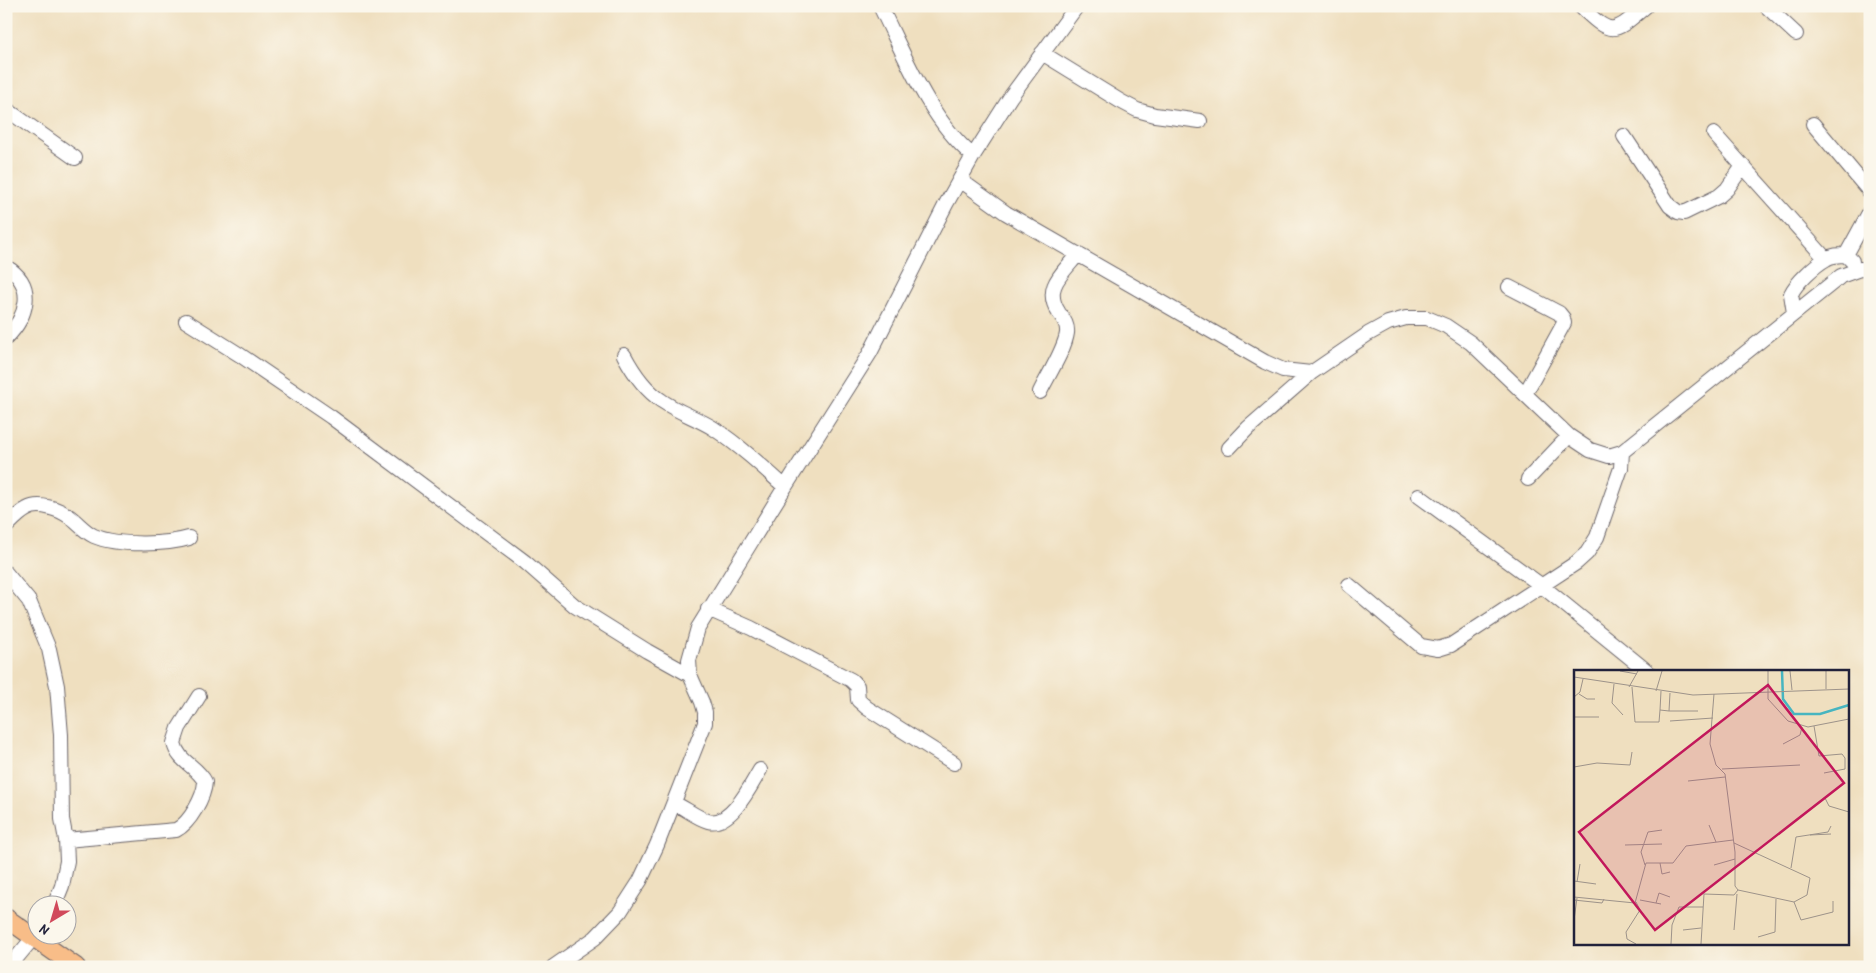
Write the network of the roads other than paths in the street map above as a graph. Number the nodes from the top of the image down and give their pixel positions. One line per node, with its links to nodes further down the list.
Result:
1 (880, 6): 13 (street)
2 (1077, 6): 7 (street)
3 (1580, 6): 4 (street)
4 (1646, 6)
5 (1766, 6): 6 (street)
6 (1796, 34)
7 (1042, 53): 9 (street); 13 (street)
8 (6, 109): 14 (street)
9 (1200, 121)
10 (1813, 124): 17 (street)
11 (1714, 134): 15 (street)
12 (1624, 136): 15 (street)
13 (973, 156): 16 (street)
14 (75, 158)
15 (1743, 166): 21 (street)
16 (960, 180): 19 (street); 36 (street)
17 (1870, 192)
18 (1870, 211): 20 (street)
19 (1078, 254): 29 (street); 30 (street)
20 (1846, 255): 21 (street); 23 (street)
21 (1826, 259): 25 (street)
22 (6, 267): 27 (street)
23 (1865, 269): 25 (street)
24 (1509, 287): 31 (street)
25 (1794, 313): 34 (street)
26 (186, 322): 45 (street)
27 (6, 338)
28 (624, 355): 36 (street)
29 (1312, 372): 31 (street); 33 (street)
30 (1040, 392)
31 (1525, 394): 32 (street)
32 (1570, 436): 34 (street); 35 (street)
33 (1229, 448)
34 (1622, 452): 42 (street)
35 (1528, 479)
36 (785, 487): 43 (street)
37 (1419, 496): 42 (street)
38 (6, 527): 39 (street)
39 (189, 538)
40 (6, 573): 50 (street)
41 (1349, 585): 42 (street)
42 (1542, 586): 44 (street)
43 (708, 609): 45 (street); 47 (street)
44 (1646, 670)
45 (690, 675): 49 (street)
46 (199, 696): 50 (street)
47 (954, 763)
48 (760, 770): 49 (street)
49 (674, 803): 58 (street)
50 (66, 840): 51 (street)
51 (58, 896)
52 (6, 918): 53 (main road)
53 (28, 931)
54 (28, 944): 56 (street)
55 (49, 946): 57 (main road)
56 (9, 967)
57 (76, 967)
58 (553, 967)

